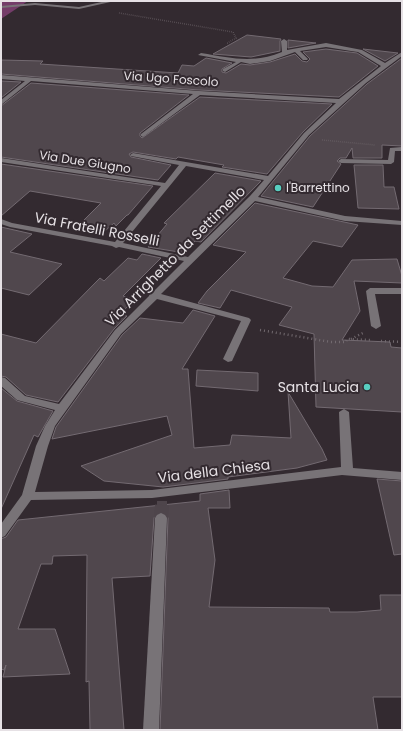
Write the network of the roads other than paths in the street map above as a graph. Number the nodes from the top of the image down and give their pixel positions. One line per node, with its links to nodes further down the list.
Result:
1 (113, 1): 2 (street)
2 (1, 7)
3 (284, 40): 5 (street)
4 (296, 49): 5 (street); 8 (street); 10 (street)
5 (285, 52): 9 (street)
6 (402, 54): 10 (street, Via Arrighetto da Settimello)
7 (203, 55): 9 (street)
8 (305, 59)
9 (239, 62): 11 (street)
10 (384, 65): 15 (street, Via Arrighetto da Settimello)
11 (225, 70)
12 (1, 77): 13 (street, Via Ugo Foscolo)
13 (30, 79): 14 (street, Via Ugo Foscolo); 16 (street)
14 (199, 93): 15 (street, Via Ugo Foscolo); 17 (street)
15 (340, 100): 23 (street, Via Arrighetto da Settimello)
16 (1, 103)
17 (143, 135)
18 (402, 149): 21 (street)
19 (133, 155): 22 (street)
20 (1, 160): 24 (street, Via Due Giugno)
21 (341, 161)
22 (184, 164): 23 (street); 24 (street)
23 (270, 178): 25 (street, Via Arrighetto da Settimello)
24 (166, 185): 28 (street)
25 (253, 198): 27 (street); 29 (street, Via Arrighetto da Settimello)
26 (1, 221): 28 (street, Via Fratelli Rosselli)
27 (402, 223)
28 (116, 246): 29 (street, Via Fratelli Rosselli)
29 (189, 260): 31 (street, Via Arrighetto da Settimello)
30 (402, 291): 32 (street)
31 (153, 295): 33 (street); 35 (street, Via Arrighetto da Settimello)
32 (376, 326)
33 (228, 359)
34 (1, 380): 35 (street)
35 (62, 408): 39 (street, Via Arrighetto da Settimello)
36 (344, 412): 37 (street)
37 (347, 472): 38 (street, Via della Chiesa); 39 (street, Via della Chiesa)
38 (402, 476)
39 (28, 496): 41 (street, Via Arrighetto da Settimello)
40 (161, 518): 42 (street)
41 (1, 532)
42 (151, 730)

